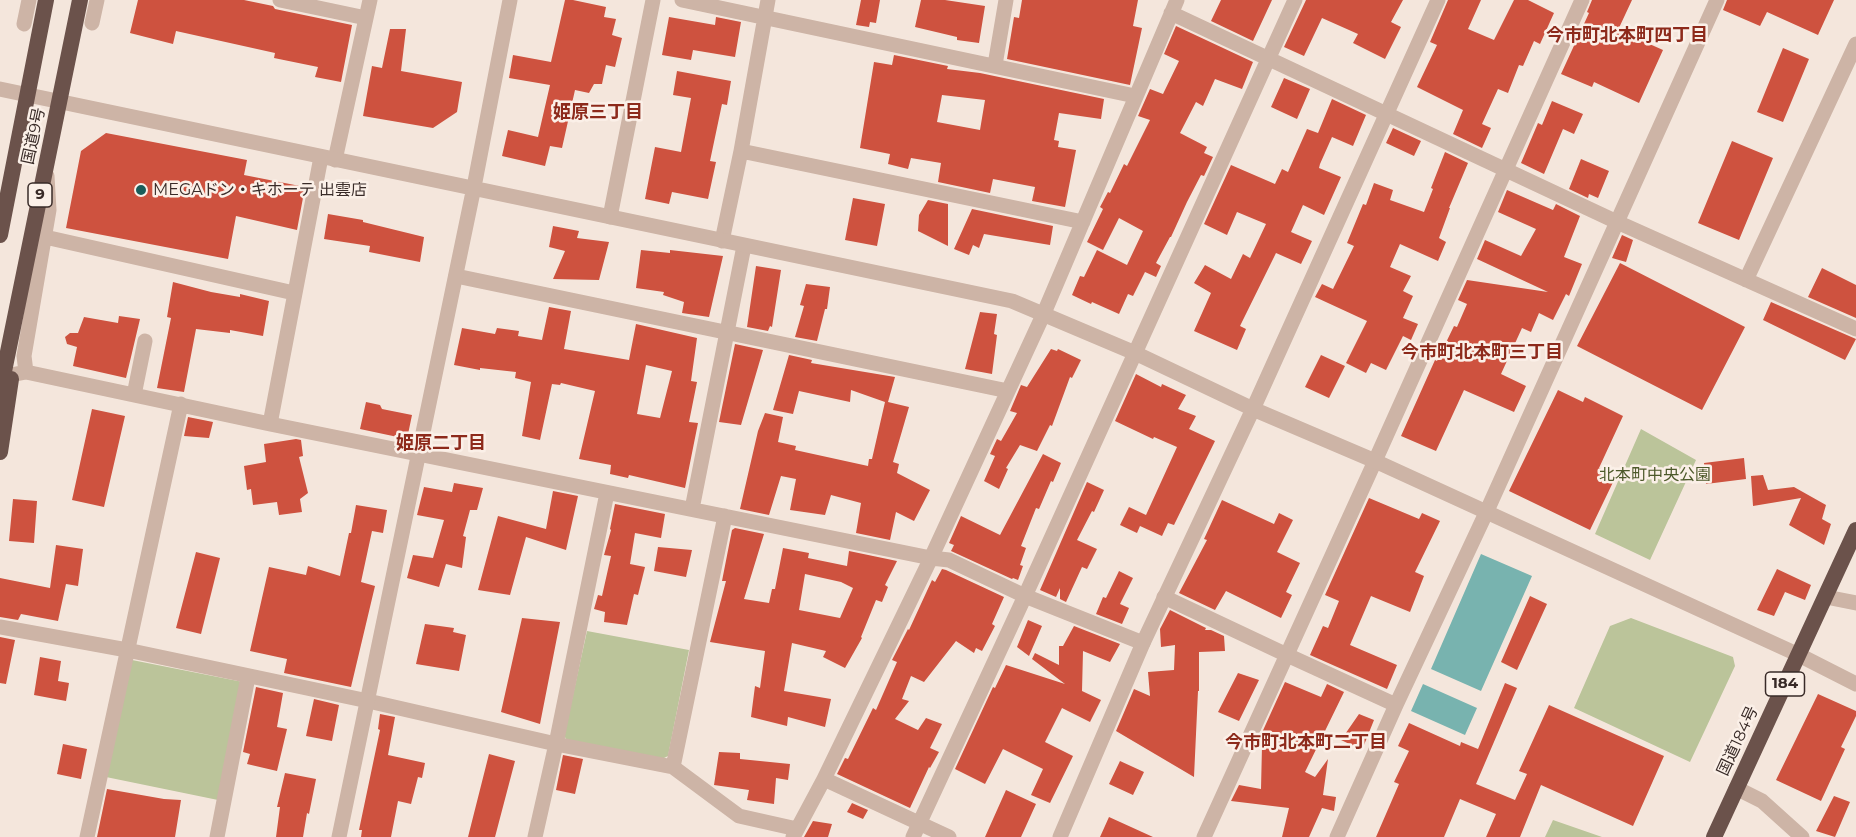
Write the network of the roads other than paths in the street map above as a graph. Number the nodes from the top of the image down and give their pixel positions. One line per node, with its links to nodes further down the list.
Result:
1 (29, 0): 20 (street)
2 (46, 0): 25 (highway, 国道9号 / 9)
3 (80, 0): 27 (highway, 国道9号 / 9)
4 (97, 0): 19 (street)
5 (280, 0): 17 (street)
6 (370, 0): 17 (street)
7 (510, 0): 33 (street)
8 (653, 0): 34 (street)
9 (682, 0): 18 (street)
10 (768, 0): 18 (street)
11 (1006, 0): 23 (street)
12 (1295, 0): 22 (street)
13 (1438, 0): 28 (street)
14 (1582, 0): 32 (street)
15 (1717, 0): 36 (street)
16 (1174, 7): 22 (street); 26 (street)
17 (366, 18): 30 (street)
18 (765, 18): 23 (street); 29 (street)
19 (92, 23)
20 (24, 24)
21 (1856, 44): 42 (street)
22 (1268, 58): 28 (street); 49 (street)
23 (995, 65): 26 (street)
24 (0, 89): 25 (street)
25 (27, 94): 27 (street); 37 (highway, 国道9号 / 9)
26 (1135, 96): 35 (street)
27 (59, 102): 30 (street); 31 (highway, 国道9号 / 9)
28 (1387, 113): 32 (street); 55 (street)
29 (741, 151): 35 (street); 39 (street)
30 (328, 158): 33 (street); 43 (street)
31 (46, 165): 38 (street); 45 (highway, 国道9号 / 9)
32 (1506, 170): 36 (street); 59 (street)
33 (474, 187): 34 (street); 41 (street)
34 (610, 217): 39 (street)
35 (1083, 222): 44 (street)
36 (1617, 222): 42 (street); 62 (street)
37 (0, 235)
38 (45, 237): 43 (street); 50 (street)
39 (722, 241): 40 (street)
40 (744, 246): 44 (street); 47 (street)
41 (456, 276): 47 (street); 58 (street)
42 (1746, 280): 46 (street)
43 (294, 293): 56 (street)
44 (1044, 313): 49 (street); 52 (street)
45 (16, 314): 50 (highway, 国道9号 / 9); 51 (highway, 国道9号 / 9)
46 (1856, 329)
47 (726, 334): 52 (street); 61 (street)
48 (145, 341): 53 (street)
49 (1135, 353): 55 (street); 66 (street)
50 (19, 374): 53 (street); 57 (highway, 国道9号 / 9)
51 (0, 391)
52 (1008, 391): 65 (street)
53 (134, 395): 54 (street)
54 (181, 404): 56 (street); 72 (street)
55 (1253, 408): 59 (street); 67 (street)
56 (270, 424): 58 (street)
57 (0, 452)
58 (420, 454): 60 (street); 77 (street)
59 (1375, 461): 62 (street); 73 (street)
60 (607, 493): 61 (street); 79 (street)
61 (692, 509): 63 (street)
62 (1486, 513): 74 (street); 78 (street)
63 (725, 516): 65 (street); 80 (street)
64 (1856, 530): 68 (highway, 国道184号 / 184)
65 (931, 558): 66 (street); 81 (street)
66 (1026, 596): 71 (street); 83 (street)
67 (1164, 597): 71 (street); 73 (street)
68 (1826, 597): 69 (street); 74 (highway, 国道184号 / 184)
69 (1856, 603)
70 (0, 627): 72 (street)
71 (1143, 644): 90 (street)
72 (127, 651): 75 (street); 85 (street)
73 (1287, 655): 78 (street); 91 (street)
74 (1799, 655): 76 (street); 82 (highway, 国道184号 / 184)
75 (248, 677): 77 (street); 86 (street)
76 (1856, 684)
77 (368, 701): 79 (street); 87 (street)
78 (1396, 705): 92 (street)
79 (556, 744): 80 (street); 88 (street)
80 (673, 767): 84 (street)
81 (824, 779): 83 (street); 84 (street)
82 (1736, 788): 93 (highway, 国道184号 / 184); 94 (street)
83 (916, 830): 89 (street)
84 (795, 833)
85 (87, 837)
86 (217, 837)
87 (339, 837)
88 (535, 837)
89 (949, 837)
90 (1060, 837)
91 (1204, 837)
92 (1337, 837)
93 (1714, 837)
94 (1802, 837)

